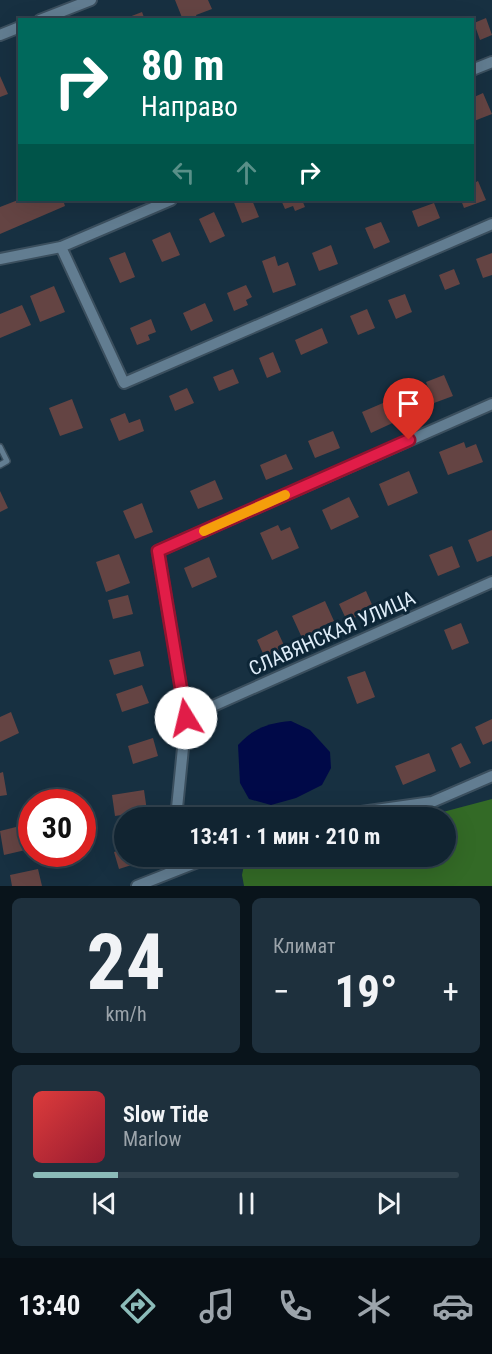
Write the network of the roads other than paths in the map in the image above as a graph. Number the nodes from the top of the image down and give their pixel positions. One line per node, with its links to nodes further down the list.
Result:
1 (91, 0): 2 (street)
2 (45, 18)
3 (18, 28): 4 (street)
4 (0, 35)
5 (492, 62): 6 (street)
6 (474, 69)
7 (169, 201): 9 (street)
8 (492, 224): 9 (street)
9 (61, 247): 10 (street)
10 (0, 259)
11 (492, 404): 15 (street)
12 (0, 447): 13 (lane)
13 (0, 465)
14 (492, 582): 15 (street, СЛАВЯНСКАЯ УЛИЦА)
15 (186, 718): 17 (street)
16 (492, 776): 18 (street)
17 (177, 807)
18 (397, 807)
19 (171, 867): 21 (street)
20 (183, 867): 21 (street)
21 (170, 872): 22 (street)
22 (137, 886)

